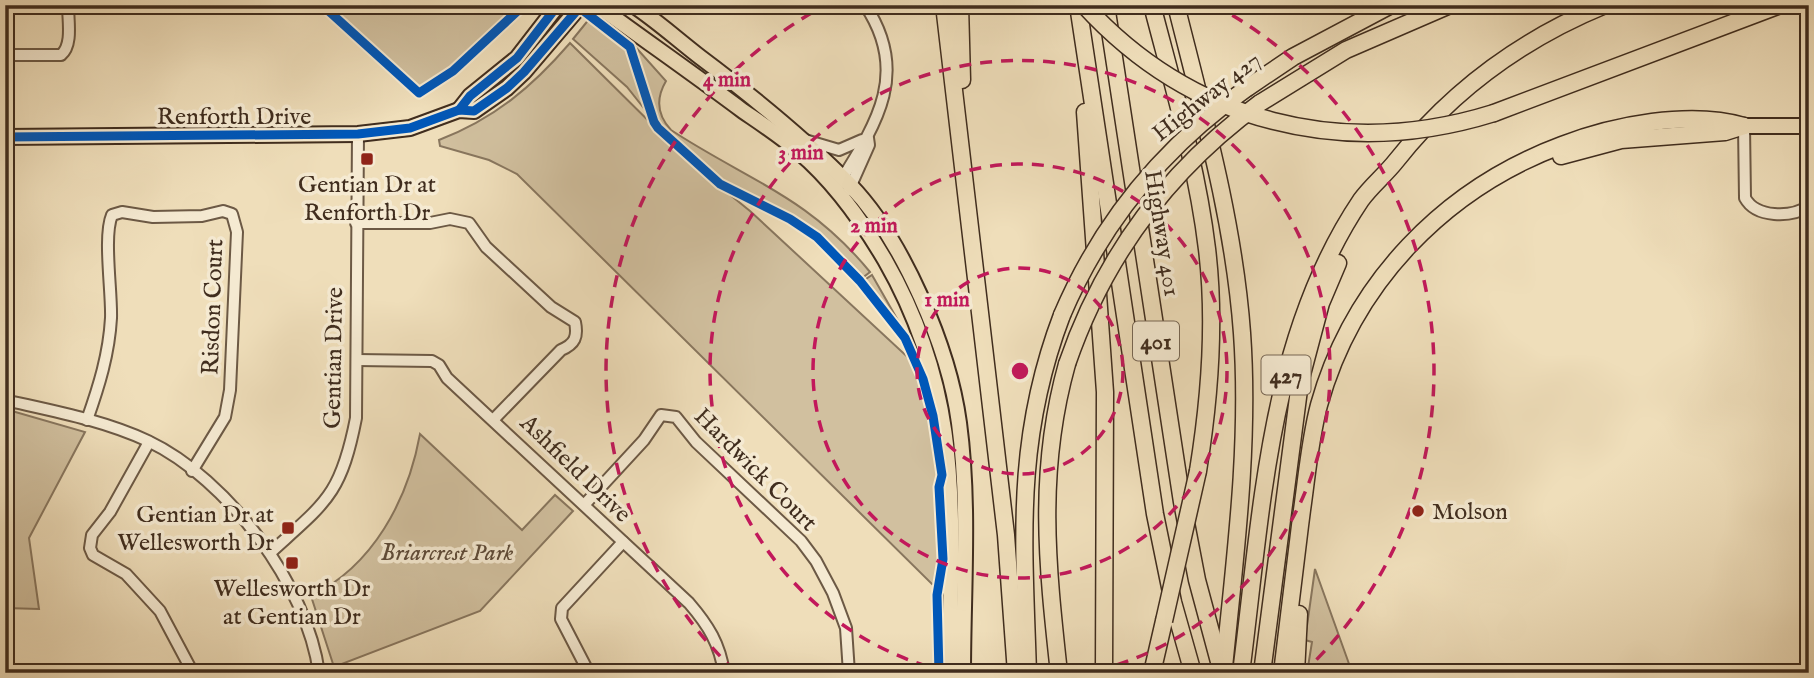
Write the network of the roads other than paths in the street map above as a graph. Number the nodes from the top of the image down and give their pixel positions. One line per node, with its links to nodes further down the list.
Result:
1 (68, 5): 20 (street)
2 (558, 5): 21 (main road, Renforth Drive)
3 (581, 5): 21 (main road, Renforth Drive)
4 (597, 5): 19 (main road)
5 (613, 5): 19 (main road)
6 (633, 5): 17 (main road)
7 (865, 5): 27 (street)
8 (944, 5): 31 (highway)
9 (960, 5): 31 (highway)
10 (1106, 5): 57 (highway, Highway 401 / 401)
11 (1152, 5): 55 (highway, bridge)
12 (1176, 5): 57 (highway)
13 (1391, 5): 52 (highway, Highway 427, bridge)
14 (1450, 5): 53 (highway, bridge)
15 (1605, 5): 28 (highway, 427)
16 (1780, 5): 18 (highway, bridge)
17 (644, 10): 19 (main road)
18 (1081, 10): 54 (highway); 56 (highway, Highway 401 / 401)
19 (676, 51): 26 (main road); 29 (main road)
20 (5, 55)
21 (459, 110): 24 (main road, Renforth Drive)
22 (1744, 126): 23 (main road); 30 (street); 60 (highway); 61 (highway)
23 (1809, 126)
24 (358, 134): 25 (main road, Renforth Drive); 32 (street, Gentian Drive)
25 (5, 137)
26 (799, 138): 27 (street); 29 (main road)
27 (868, 138): 29 (street)
28 (1392, 166): 58 (highway, 427); 59 (highway)
29 (843, 188): 49 (main road); 50 (main road)
30 (1809, 206)
31 (970, 208): 51 (highway)
32 (356, 223): 33 (street, Gentian Drive); 36 (street)
33 (357, 360): 36 (street, Ashfield Drive); 41 (street, Gentian Drive)
34 (5, 400): 35 (street)
35 (87, 419): 37 (street); 38 (street, Risdon Court)
36 (494, 419): 39 (street, Ashfield Drive)
37 (149, 442): 38 (street); 44 (street)
38 (192, 471): 41 (street)
39 (585, 504): 40 (street, Ashfield Drive); 48 (street, Hardwick Court)
40 (623, 542): 46 (street); 47 (street, Ashfield Drive)
41 (271, 552): 45 (street)
42 (5, 671): 43 (street)
43 (70, 673)
44 (193, 673)
45 (319, 673)
46 (589, 673)
47 (724, 673)
48 (849, 673)
49 (950, 673)
50 (963, 673)
51 (1016, 673)
52 (1028, 673)
53 (1059, 673)
54 (1104, 673)
55 (1153, 673)
56 (1193, 673)
57 (1223, 673)
58 (1241, 673)
59 (1262, 673)
60 (1282, 673)
61 (1296, 673)

